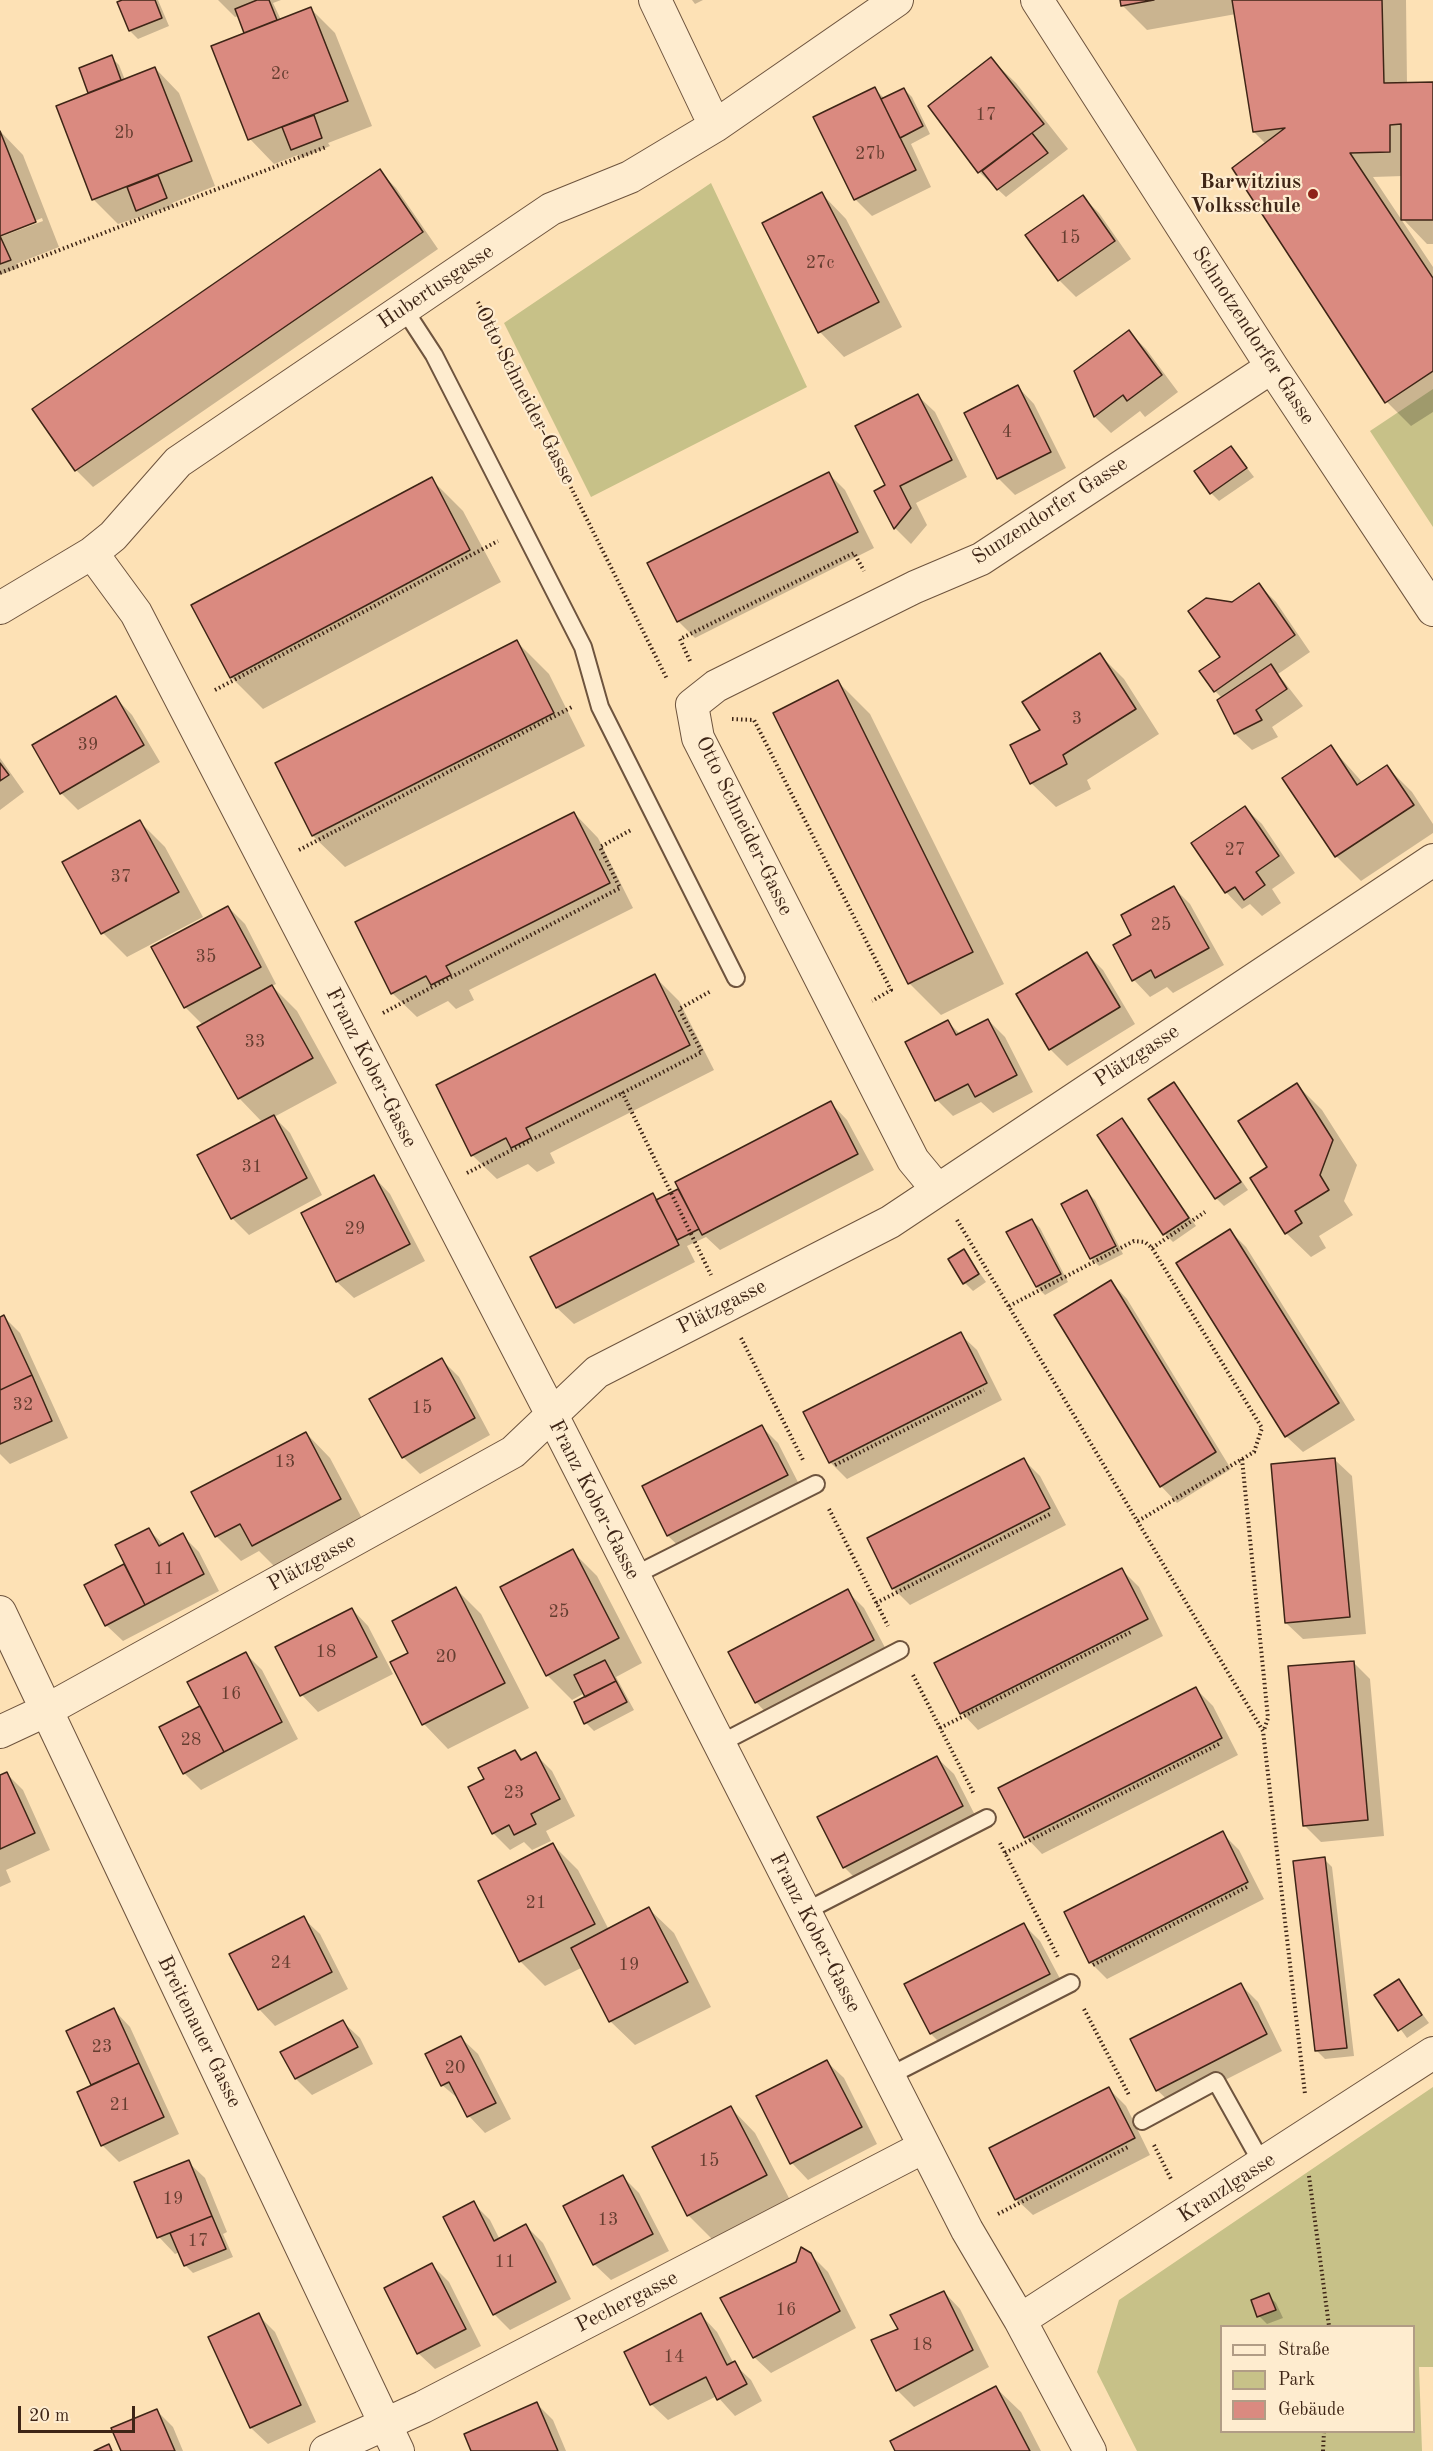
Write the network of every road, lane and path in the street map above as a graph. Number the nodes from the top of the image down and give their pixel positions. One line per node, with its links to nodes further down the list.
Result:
1 (655, 0): 4 (street)
2 (897, 0): 4 (street, Hubertusgasse)
3 (1037, 0): 9 (street, Schnotzendorfer Gasse)
4 (715, 126): 6 (street, Hubertusgasse)
5 (326, 147): 7 (path)
6 (460, 270): 8 (street, Hubertusgasse); 17 (path, Otto Schneider-Gasse)
7 (0, 273)
8 (404, 309): 10 (lane); 11 (street, Hubertusgasse)
9 (1272, 367): 13 (street, Sunzendorfer Gasse); 14 (street, Schnotzendorfer Gasse)
10 (523, 529): 16 (lane); 18 (path)
11 (92, 553): 12 (street, Hubertusgasse); 18 (street, Franz Kober-Gasse)
12 (4, 595)
13 (880, 605): 15 (path); 17 (street, Sunzendorfer Gasse)
14 (1433, 610)
15 (692, 666)
16 (596, 694): 20 (lane); 22 (path)
17 (692, 705): 24 (street, Otto Schneider-Gasse)
18 (184, 707): 22 (street, Franz Kober-Gasse)
19 (731, 719): 24 (path)
20 (655, 817): 23 (lane); 25 (path)
21 (1433, 860): 27 (street, Plätzgasse)
22 (267, 866): 25 (street, Franz Kober-Gasse)
23 (736, 978): 26 (path)
24 (840, 1017): 27 (street, Otto Schneider-Gasse)
25 (352, 1030): 26 (street, Franz Kober-Gasse)
26 (434, 1189): 32 (street, Franz Kober-Gasse)
27 (936, 1189): 30 (path); 32 (street, Plätzgasse)
28 (1205, 1212): 29 (path)
29 (1152, 1248): 30 (path); 33 (path)
30 (1009, 1306): 37 (path)
31 (984, 1390): 34 (path)
32 (552, 1415): 38 (street, Franz Kober-Gasse); 43 (street, Plätzgasse)
33 (1242, 1459): 37 (path); 45 (path)
34 (832, 1467)
35 (816, 1484): 38 (lane)
36 (1050, 1514): 39 (path)
37 (1138, 1521): 45 (path)
38 (633, 1576): 48 (street, Franz Kober-Gasse)
39 (876, 1603)
40 (0, 1612): 43 (street, Breitenauer Gasse)
41 (1133, 1631): 44 (path)
42 (900, 1650): 48 (lane)
43 (45, 1711): 46 (street, Plätzgasse); 66 (street, Breitenauer Gasse)
44 (940, 1728)
45 (1263, 1731): 58 (path)
46 (0, 1732)
47 (1221, 1743): 50 (path)
48 (719, 1744): 52 (street, Franz Kober-Gasse)
49 (987, 1818): 52 (lane)
50 (1005, 1853)
51 (1247, 1887): 53 (path)
52 (804, 1912): 56 (street, Franz Kober-Gasse)
53 (1089, 1967)
54 (1071, 1983): 56 (lane)
55 (1433, 2053): 58 (street, Kranzlgasse)
56 (889, 2076): 60 (street, Franz Kober-Gasse)
57 (1142, 2121): 61 (lane)
58 (1310, 2133): 61 (street, Kranzlgasse); 64 (path)
59 (1139, 2142): 62 (path)
60 (924, 2147): 62 (street, Franz Kober-Gasse); 66 (street, Pechergasse)
61 (1263, 2165): 63 (street, Kranzlgasse)
62 (967, 2230): 63 (street, Franz Kober-Gasse)
63 (1020, 2319): 68 (street, Franz Kober-Gasse)
64 (1329, 2325)
65 (1324, 2433): 69 (path)
66 (392, 2438): 67 (street, Pechergasse)
67 (326, 2451)
68 (1090, 2451)
69 (1323, 2451)

